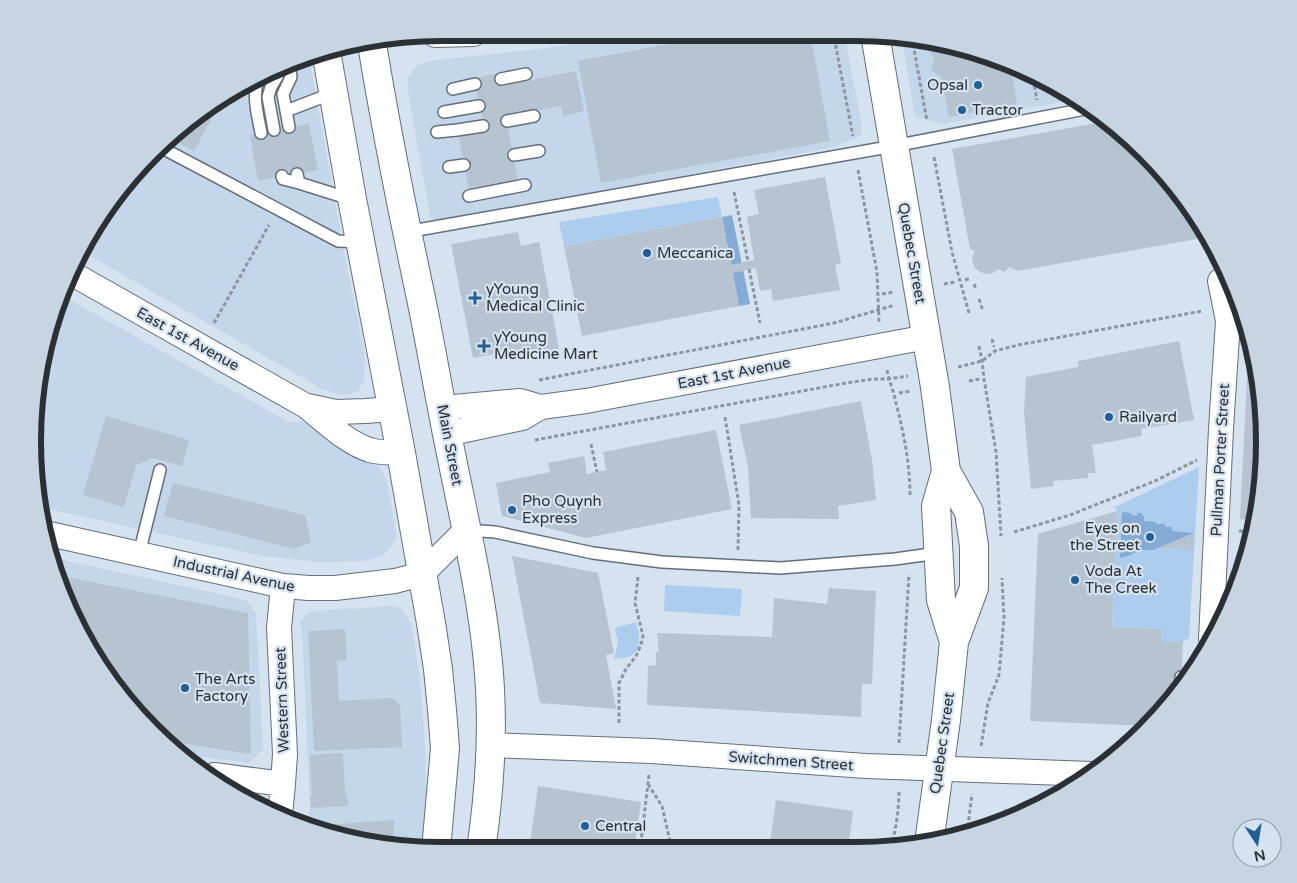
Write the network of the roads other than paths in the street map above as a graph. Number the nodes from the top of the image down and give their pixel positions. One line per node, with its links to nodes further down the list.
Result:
1 (876, 42): 23 (main road, Quebec Street)
2 (373, 48): 33 (main road, Main Street)
3 (327, 58): 11 (main road)
4 (290, 71): 14 (lane)
5 (526, 74): 7 (lane)
6 (277, 77): 20 (lane)
7 (501, 79)
8 (475, 84): 10 (lane)
9 (257, 87): 22 (lane)
10 (453, 89)
11 (333, 93): 14 (lane); 32 (main road)
12 (480, 106): 15 (lane)
13 (1080, 110): 23 (lane)
14 (286, 111): 19 (lane)
15 (444, 112)
16 (534, 116): 17 (lane)
17 (507, 122)
18 (483, 126): 21 (lane)
19 (289, 128)
20 (274, 130)
21 (437, 132)
22 (261, 133)
23 (894, 146): 33 (lane); 37 (main road, Quebec Street)
24 (167, 150): 34 (lane)
25 (538, 151): 26 (lane)
26 (514, 155)
27 (464, 165): 28 (lane)
28 (449, 168)
29 (282, 176): 32 (lane)
30 (525, 185): 31 (lane)
31 (469, 196)
32 (352, 199): 34 (main road)
33 (406, 232): 40 (main road, Main Street)
34 (360, 242): 39 (main road)
35 (77, 277): 38 (street, East 1st Avenue)
36 (1225, 288): 50 (street, Pullman Porter Street)
37 (927, 337): 40 (street, East 1st Avenue); 43 (main road, Quebec Street)
38 (306, 406): 39 (street, East 1st Avenue); 41 (street, East 1st Avenue)
39 (393, 409): 41 (main road)
40 (445, 421): 44 (main road, Main Street)
41 (401, 453): 48 (main road)
42 (160, 470): 47 (lane)
43 (946, 471): 46 (main road, Quebec Street); 51 (main road, Quebec Street)
44 (466, 530): 46 (lane); 48 (street); 52 (main road, Main Street)
45 (53, 536): 47 (street, Industrial Avenue)
46 (938, 553): 51 (main road, Quebec Street)
47 (139, 554): 49 (street, Industrial Avenue)
48 (422, 574): 49 (street, Industrial Avenue); 59 (main road)
49 (283, 586): 56 (street, Western Street)
50 (1213, 621)
51 (954, 642): 53 (main road, Quebec Street)
52 (490, 745): 53 (street, Switchmen Street); 60 (main road, Main Street)
53 (939, 768): 54 (street, Switchmen Street); 58 (main road, Quebec Street)
54 (1079, 773)
55 (222, 776): 56 (street)
56 (283, 784): 57 (street, Western Street)
57 (281, 808)
58 (930, 835)
59 (437, 842)
60 (483, 842)

